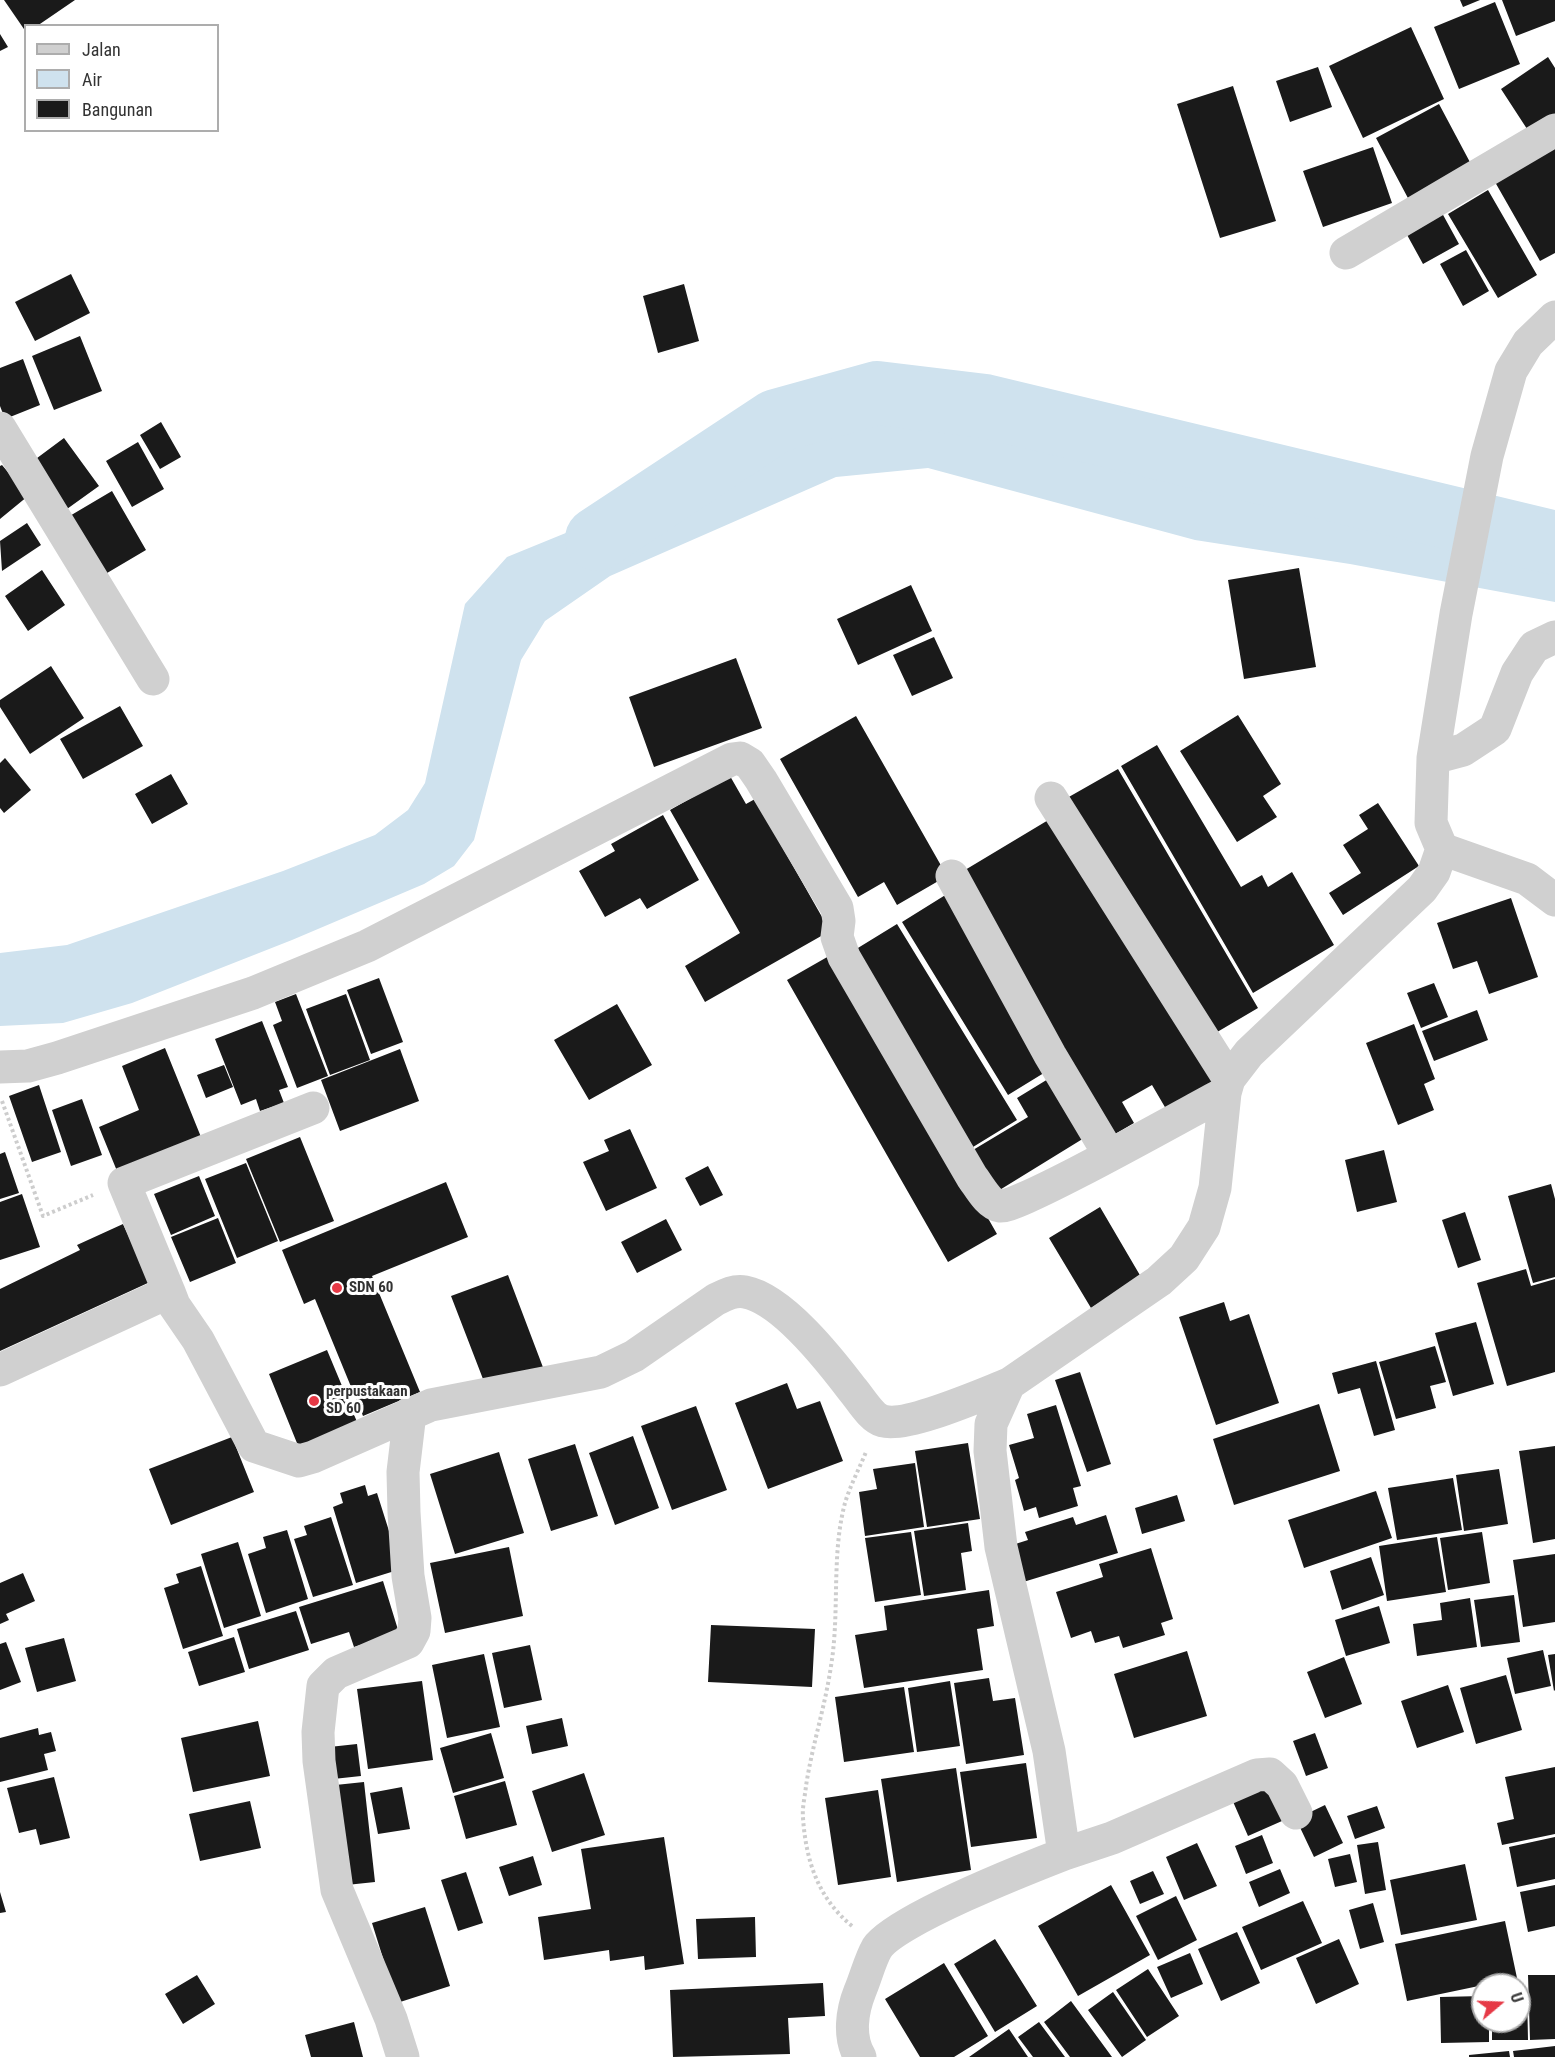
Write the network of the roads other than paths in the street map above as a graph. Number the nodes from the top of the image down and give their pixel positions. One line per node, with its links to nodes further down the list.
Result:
1 (1555, 130): 2 (street)
2 (1346, 253)
3 (1555, 317): 7 (street)
4 (0, 428): 6 (street)
5 (1555, 637): 7 (street)
6 (153, 679)
7 (1433, 758): 9 (street)
8 (1051, 798): 13 (street)
9 (1442, 849): 11 (street); 13 (street)
10 (952, 876): 15 (street)
11 (1555, 900)
12 (0, 1067): 15 (street)
13 (1227, 1086): 15 (street); 18 (street)
14 (312, 1108): 16 (street)
15 (1108, 1154)
16 (169, 1292): 17 (street); 19 (street)
17 (0, 1370)
18 (1009, 1384): 19 (street); 21 (street)
19 (410, 1413): 22 (street)
20 (1296, 1813): 21 (street)
21 (1064, 1854): 23 (street)
22 (403, 2057)
23 (860, 2057)

